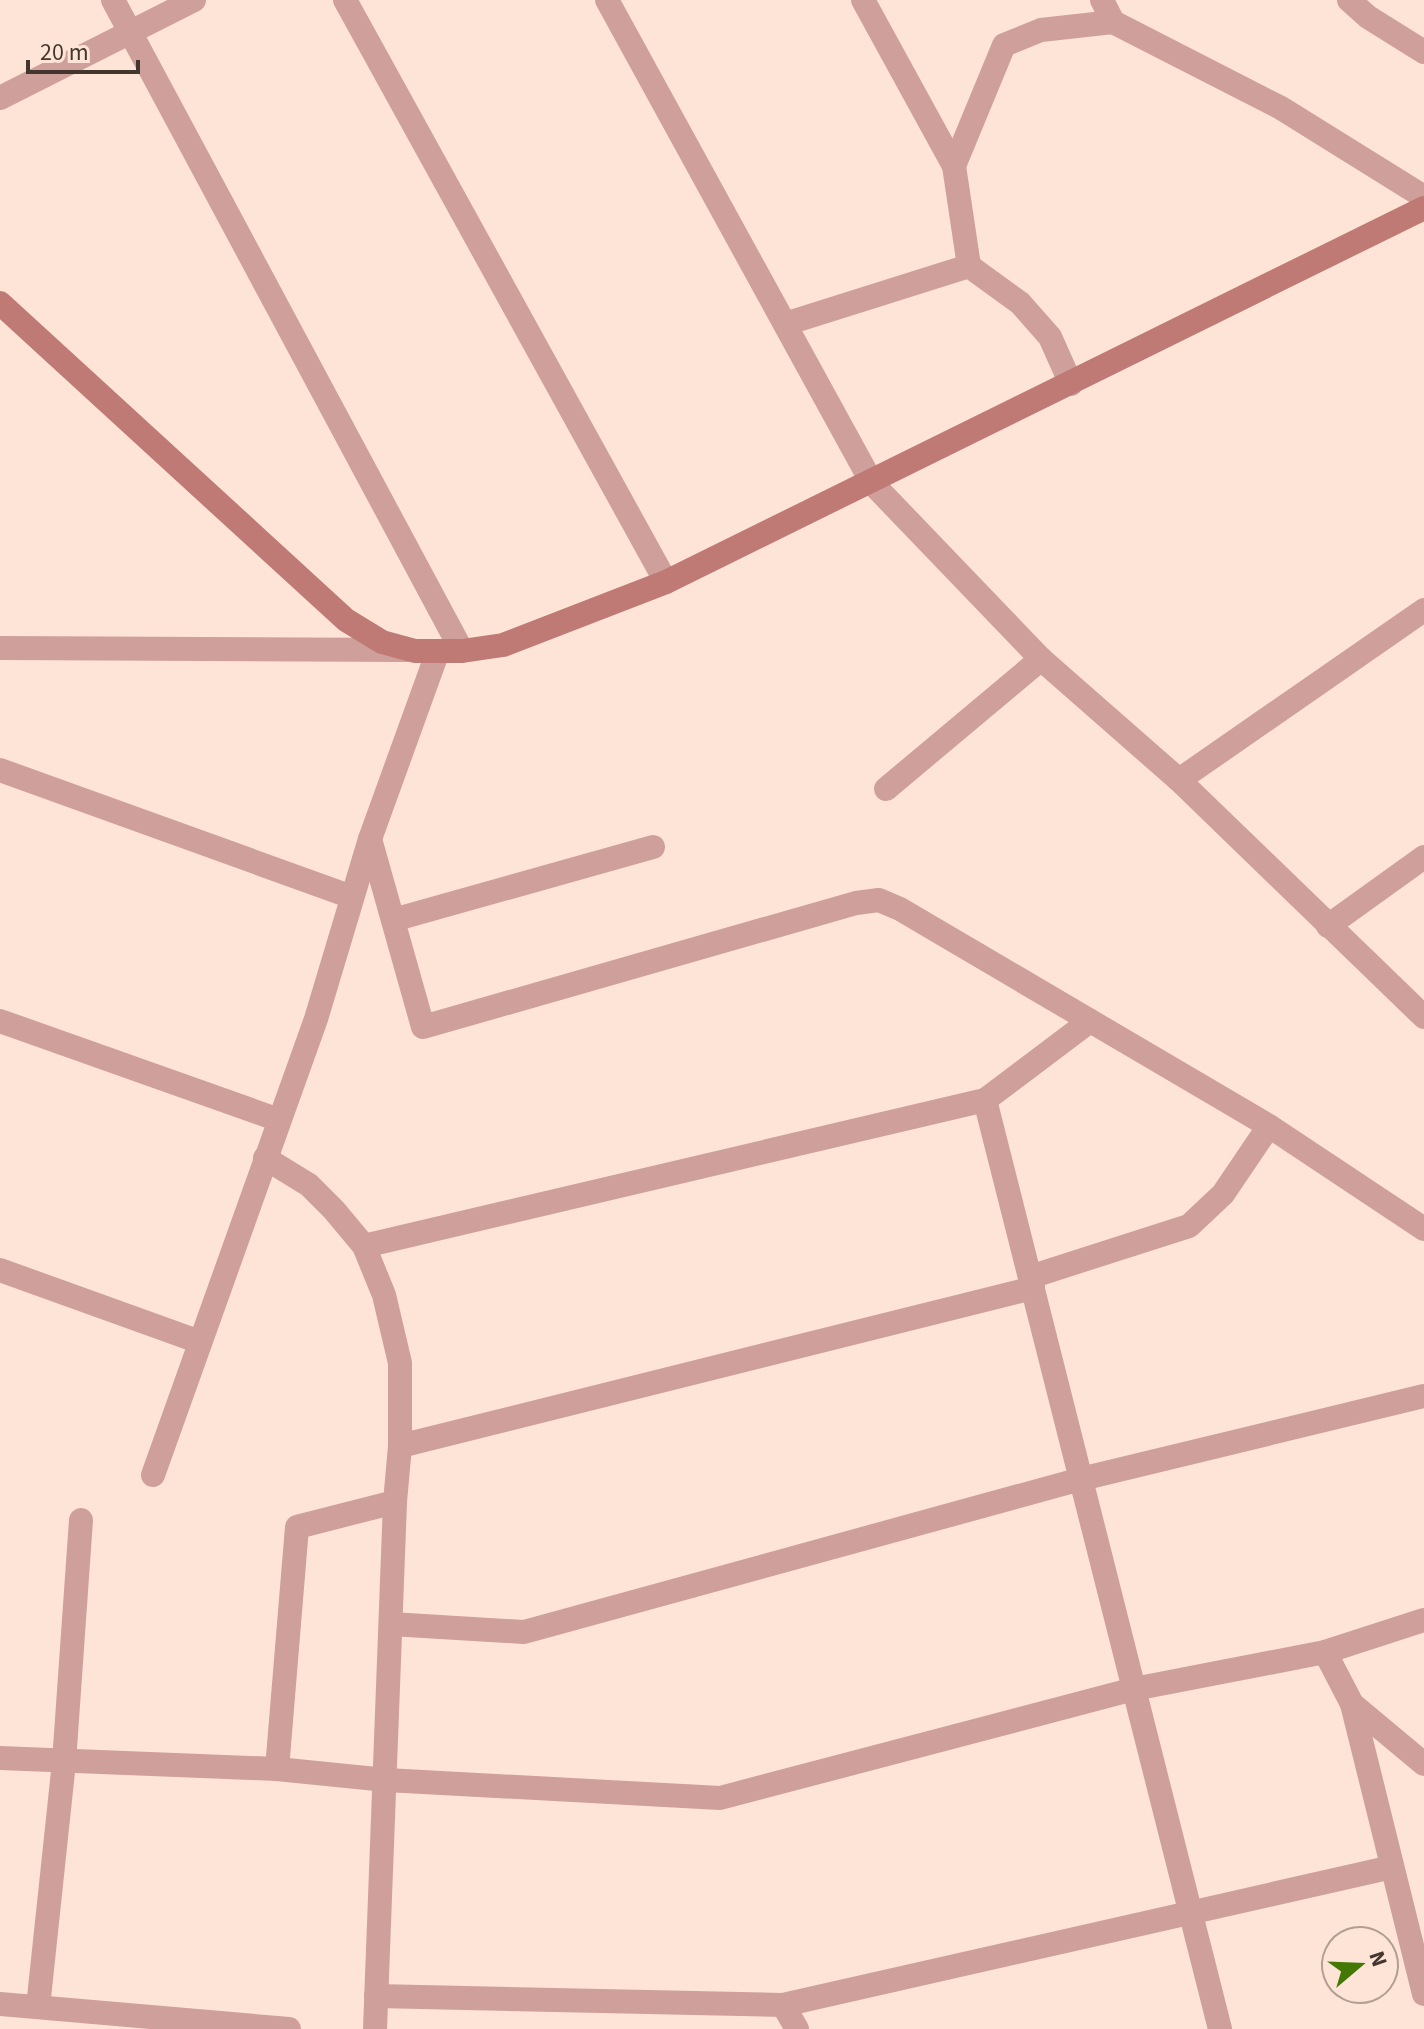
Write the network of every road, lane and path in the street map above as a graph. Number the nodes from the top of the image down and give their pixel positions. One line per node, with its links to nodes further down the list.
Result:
1 (113, 0): 9 (street)
2 (194, 0): 9 (street)
3 (345, 0): 20 (street)
4 (607, 0): 17 (street)
5 (863, 0): 12 (street)
6 (1102, 0): 8 (street)
7 (1349, 0): 10 (street)
8 (1113, 22): 12 (street); 13 (street)
9 (131, 32): 11 (street); 23 (street)
10 (1424, 52)
11 (0, 98)
12 (954, 166): 15 (street)
13 (1424, 197)
14 (1424, 208): 18 (street)
15 (969, 266): 17 (street); 18 (street)
16 (0, 303): 23 (street)
17 (785, 324): 19 (street)
18 (1071, 384): 19 (street)
19 (872, 483): 20 (street); 24 (street)
20 (666, 582): 23 (street)
21 (1424, 610): 26 (street)
22 (0, 648): 23 (street)
23 (438, 651): 28 (street)
24 (1041, 659): 26 (street); 27 (street)
25 (0, 770): 31 (street)
26 (1179, 780): 33 (street)
27 (886, 789)
28 (370, 839): 31 (street); 32 (street)
29 (653, 847): 32 (street)
30 (1424, 857): 33 (street)
31 (352, 897): 38 (street)
32 (393, 920): 36 (street)
33 (1328, 926): 34 (street)
34 (1424, 1017)
35 (0, 1021): 38 (street)
36 (1090, 1021): 37 (street); 39 (street)
37 (985, 1100): 42 (street); 44 (street)
38 (279, 1120): 40 (street)
39 (1269, 1126): 41 (street); 44 (street)
40 (265, 1158): 42 (street); 45 (street)
41 (1424, 1229)
42 (364, 1246): 47 (street)
43 (0, 1270): 45 (street)
44 (1031, 1283): 47 (street); 49 (street)
45 (200, 1342): 48 (street)
46 (1424, 1396): 49 (street)
47 (400, 1446): 50 (street)
48 (153, 1475)
49 (1081, 1479): 53 (street); 55 (street)
50 (395, 1502): 53 (street); 60 (street)
51 (81, 1520): 58 (street)
52 (1424, 1620): 54 (street)
53 (391, 1624): 61 (street)
54 (1325, 1652): 55 (street); 56 (street)
55 (1134, 1689): 61 (street); 63 (street)
56 (1352, 1704): 59 (street); 62 (street)
57 (0, 1758): 58 (street)
58 (64, 1762): 60 (street); 68 (street)
59 (1424, 1764)
60 (277, 1769): 61 (street)
61 (386, 1780): 65 (street)
62 (1392, 1867): 63 (street); 64 (street)
63 (1190, 1912): 67 (street); 72 (street)
64 (1424, 1994)
65 (376, 1996): 67 (street); 70 (street)
66 (0, 2004): 68 (street)
67 (783, 2005): 71 (street)
68 (38, 2007): 69 (street)
69 (289, 2029)
70 (375, 2029)
71 (797, 2029)
72 (1220, 2029)

